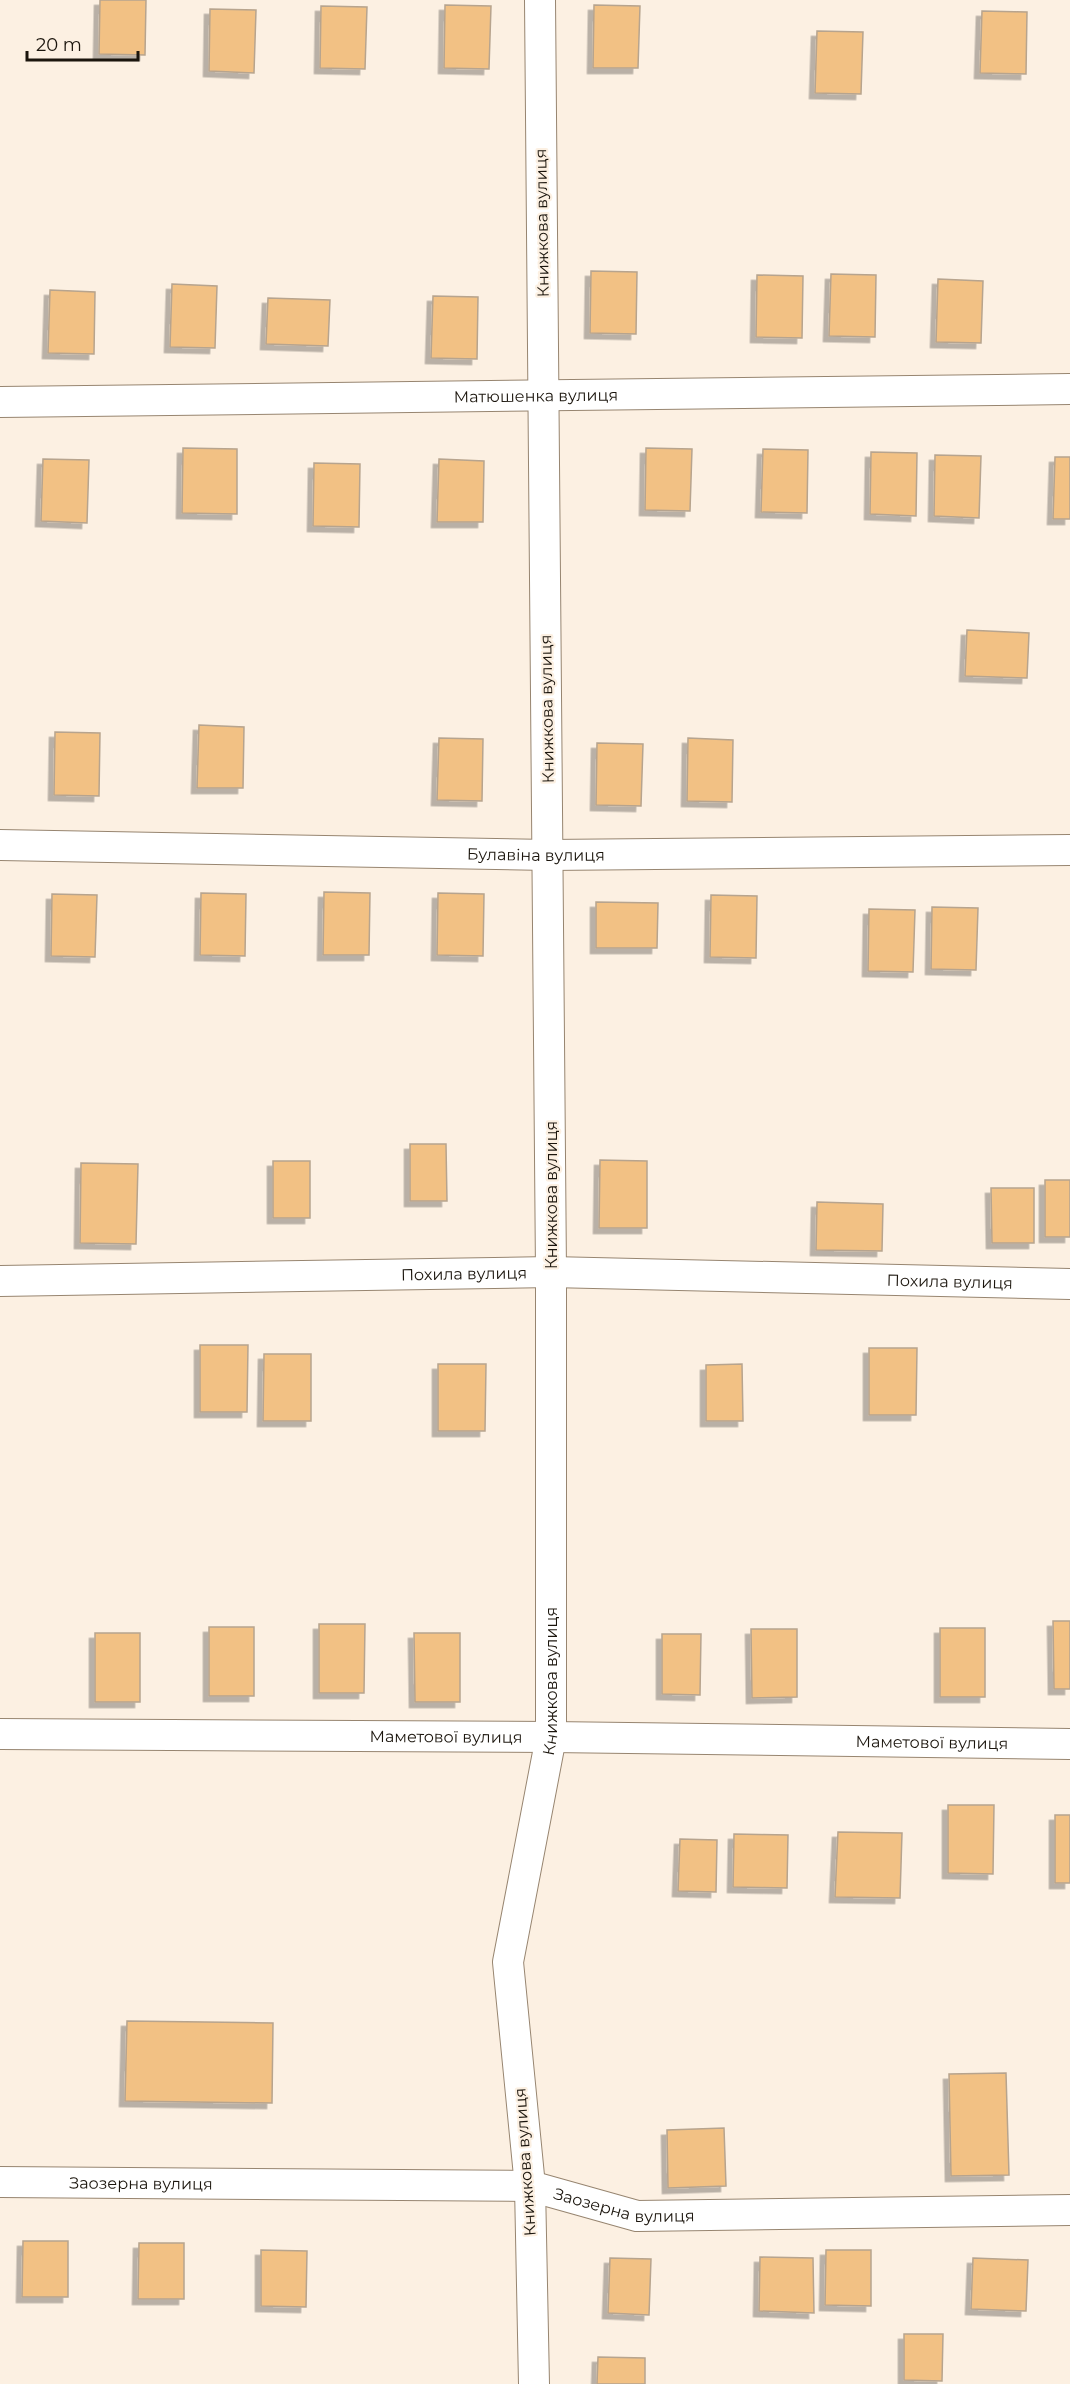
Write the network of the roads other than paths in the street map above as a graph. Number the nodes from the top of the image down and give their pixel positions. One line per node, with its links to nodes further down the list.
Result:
1 (540, 0): 3 (street, Книжкова вулиця)
2 (1070, 389): 3 (street, Матюшенка вулиця)
3 (544, 395): 4 (street, Матюшенка вулиця); 7 (street, Книжкова вулиця)
4 (0, 402)
5 (0, 844): 7 (street, Булавіна вулиця)
6 (1070, 850): 7 (street, Булавіна вулиця)
7 (549, 855): 8 (street, Книжкова вулиця)
8 (551, 1272): 9 (street, Похила вулиця); 10 (street, Похила вулиця); 12 (street, Книжкова вулиця)
9 (0, 1281)
10 (1070, 1284)
11 (0, 1734): 12 (street, Маметової вулиця)
12 (551, 1737): 13 (street, Маметової вулиця); 15 (street, Книжкова вулиця)
13 (1070, 1744)
14 (0, 2182): 15 (street, Заозерна вулиця)
15 (530, 2186): 16 (street, Заозерна вулиця); 17 (street, Книжкова вулиця)
16 (1070, 2210)
17 (534, 2384)

